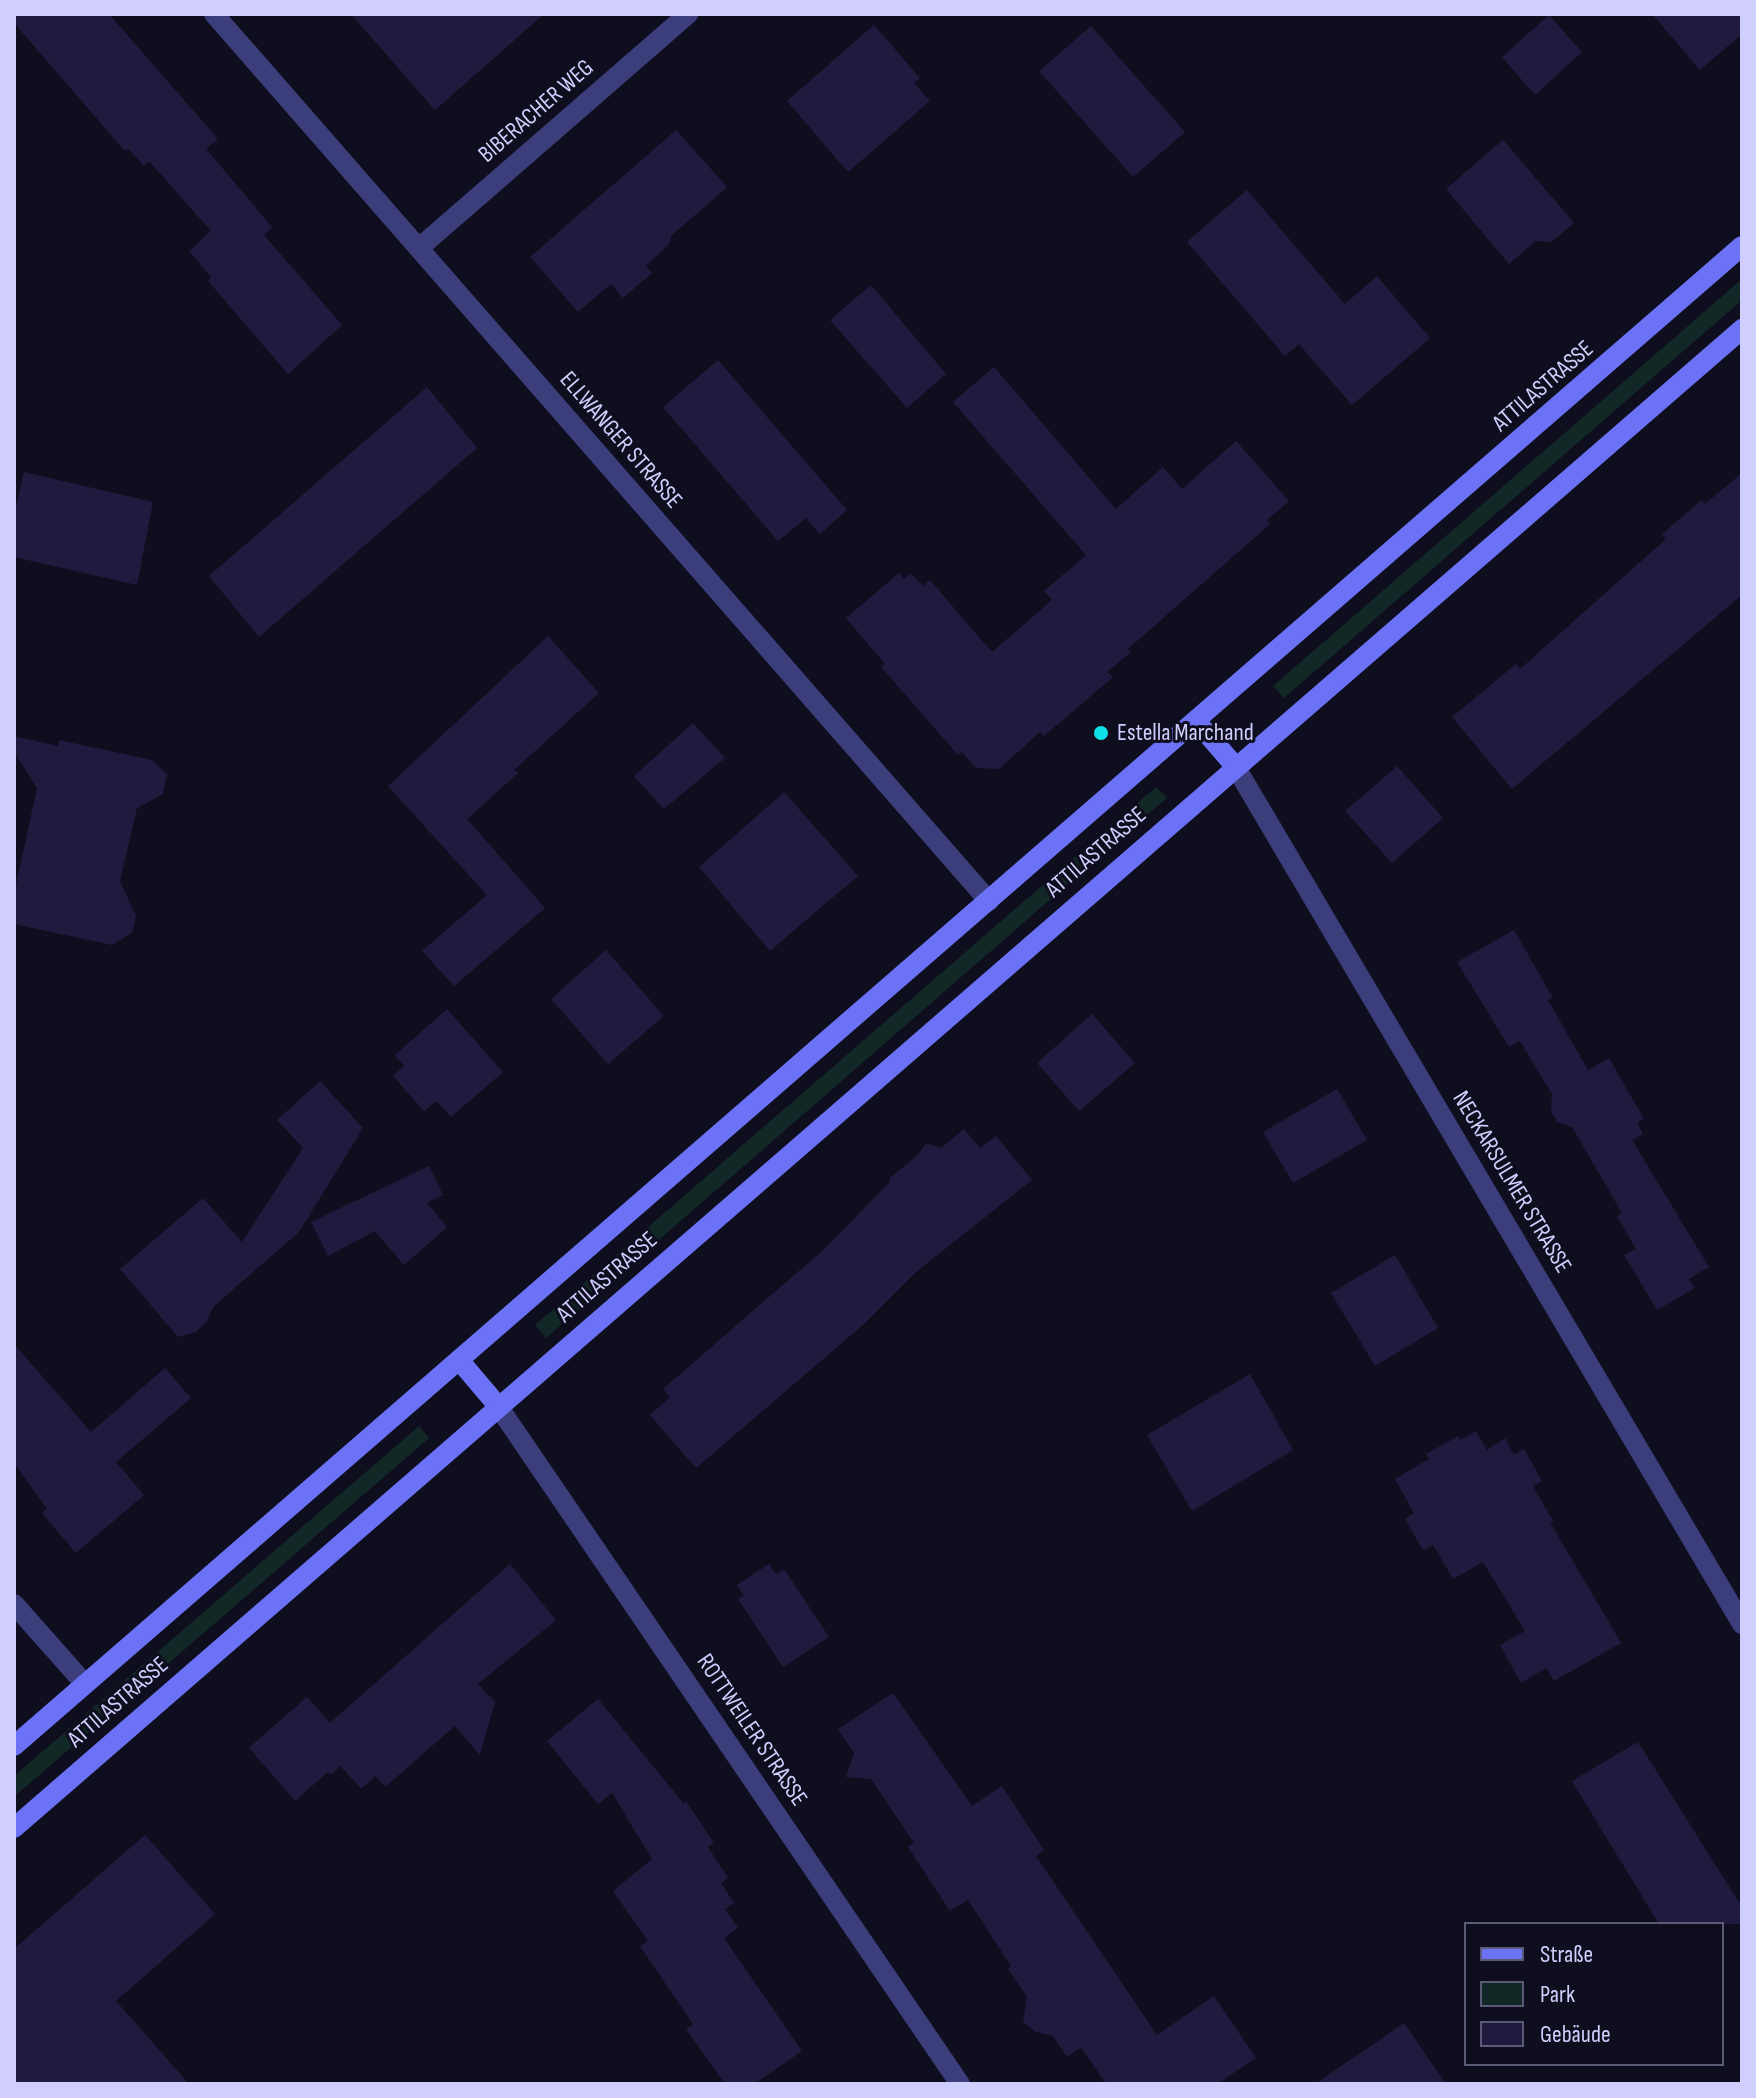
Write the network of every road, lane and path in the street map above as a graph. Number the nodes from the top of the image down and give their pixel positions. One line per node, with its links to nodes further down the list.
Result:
1 (214, 14): 4 (street, ELLWANGER STRASSE)
2 (688, 14): 4 (street, BIBERACHER WEG)
3 (1742, 246): 6 (main road, ATTILASTRASSE)
4 (419, 248): 8 (street, ELLWANGER STRASSE)
5 (1742, 329): 7 (main road, ATTILASTRASSE)
6 (1196, 721): 7 (main road); 8 (main road, ATTILASTRASSE)
7 (1235, 766): 10 (main road, ATTILASTRASSE); 12 (street, NECKARSULMER STRASSE)
8 (989, 901): 9 (main road, ATTILASTRASSE)
9 (459, 1360): 10 (main road); 13 (main road, ATTILASTRASSE)
10 (498, 1406): 15 (main road, ATTILASTRASSE); 16 (street, ROTTWEILER STRASSE)
11 (14, 1604): 13 (street)
12 (1742, 1624)
13 (85, 1684): 14 (main road, ATTILASTRASSE)
14 (14, 1746)
15 (14, 1828)
16 (960, 2084)

